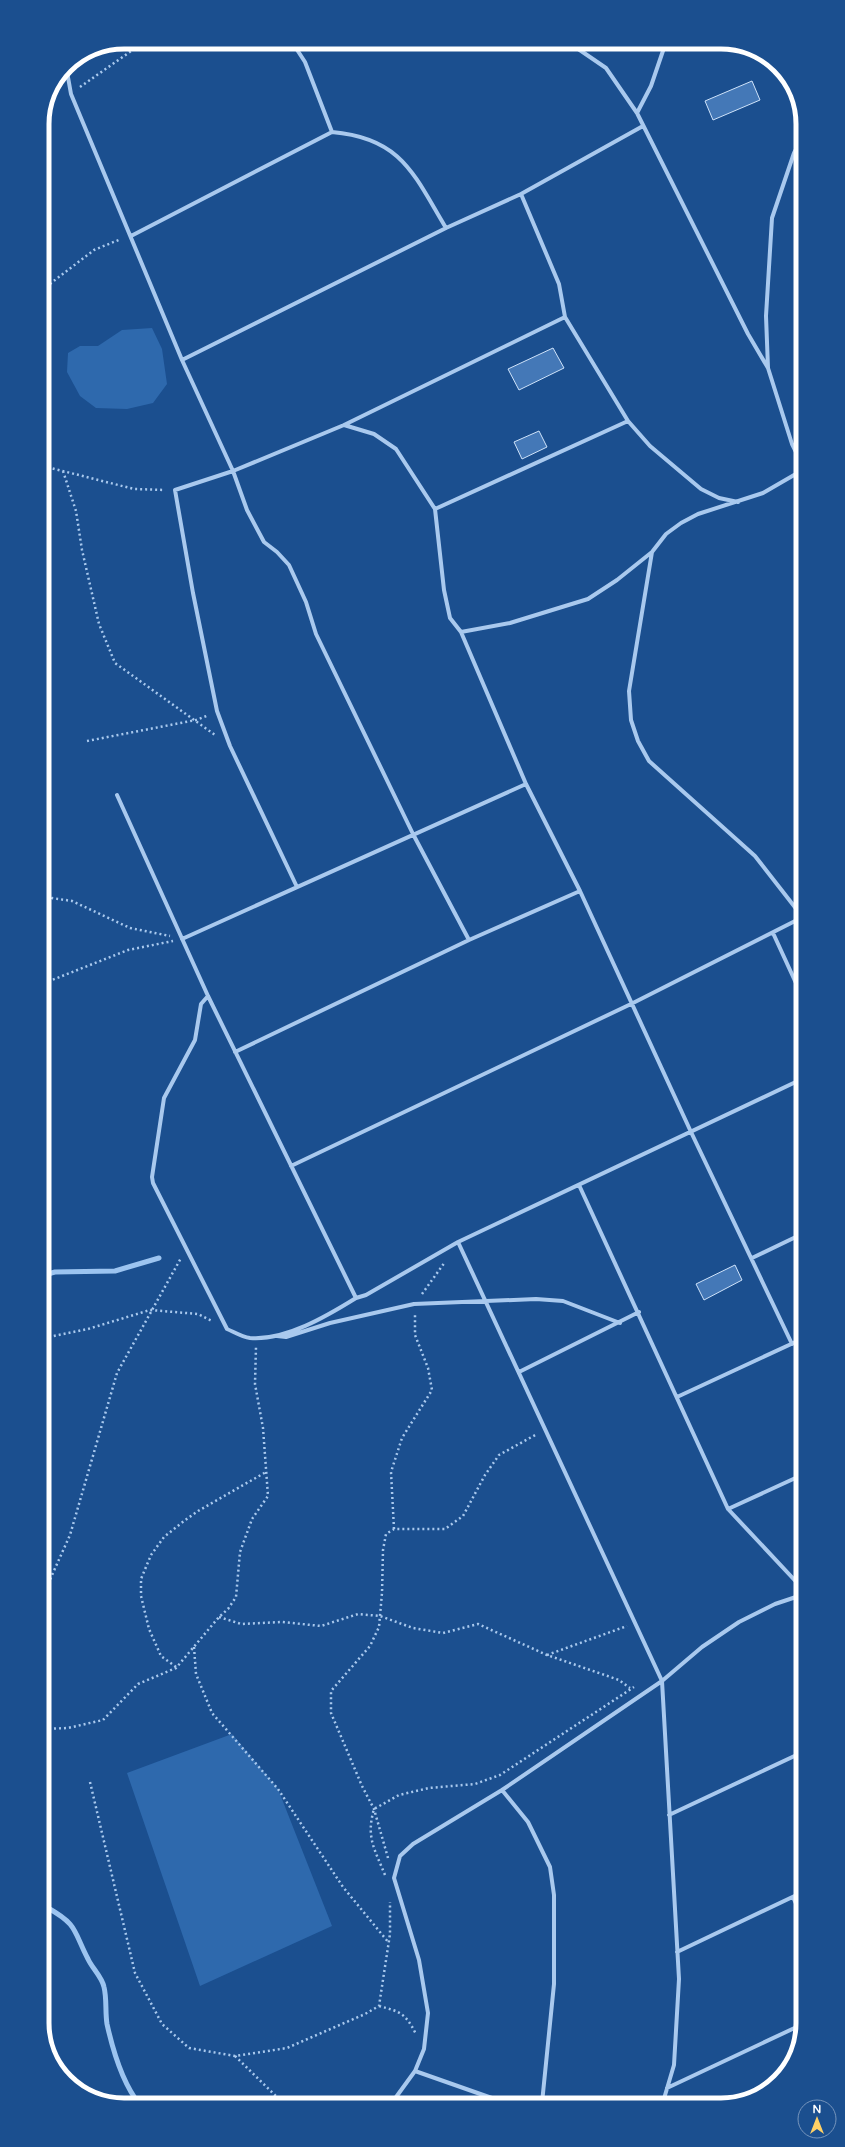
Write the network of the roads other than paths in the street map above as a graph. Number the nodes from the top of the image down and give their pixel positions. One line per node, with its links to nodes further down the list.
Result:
1 (297, 49): 7 (street)
2 (578, 49): 5 (street)
3 (664, 49): 5 (street)
4 (68, 74): 11 (street)
5 (637, 113): 6 (street)
6 (643, 126): 9 (street); 14 (street)
7 (332, 132): 10 (street); 11 (street)
8 (796, 149): 14 (street)
9 (521, 194): 10 (street); 12 (street)
10 (446, 228): 13 (street)
11 (131, 236): 13 (street)
12 (565, 317): 15 (street); 16 (street)
13 (182, 360): 18 (street)
14 (768, 368): 17 (street)
15 (628, 421): 20 (street); 21 (street)
16 (344, 426): 18 (street); 21 (street)
17 (796, 452)
18 (233, 471): 26 (street); 27 (street)
19 (796, 475): 20 (street)
20 (738, 502): 22 (street)
21 (436, 509): 23 (street)
22 (652, 552): 23 (street); 29 (street)
23 (461, 632): 24 (street)
24 (526, 784): 26 (street); 28 (street)
25 (117, 795): 32 (street)
26 (413, 834): 27 (street); 33 (street)
27 (297, 887): 32 (street)
28 (580, 891): 33 (street); 36 (street)
29 (796, 909)
30 (796, 919): 31 (street)
31 (773, 933): 34 (street); 36 (street)
32 (182, 939): 35 (street)
33 (469, 940): 37 (street)
34 (796, 981)
35 (208, 996): 37 (street); 49 (street)
36 (631, 1004): 39 (street); 40 (street)
37 (236, 1052): 40 (street)
38 (796, 1082): 39 (street)
39 (691, 1132): 41 (street); 44 (street)
40 (291, 1166): 45 (street)
41 (579, 1185): 43 (street); 47 (street)
42 (796, 1237): 44 (street)
43 (458, 1242): 45 (street); 46 (street)
44 (752, 1258): 51 (street)
45 (356, 1298): 49 (street)
46 (487, 1301): 48 (street); 49 (street); 52 (street)
47 (639, 1312): 48 (street); 53 (street)
48 (620, 1323): 52 (street)
49 (274, 1336)
50 (796, 1342): 51 (street)
51 (792, 1344): 53 (street)
52 (519, 1372): 58 (street)
53 (677, 1397): 55 (street)
54 (796, 1478): 55 (street)
55 (728, 1509): 56 (street)
56 (796, 1582)
57 (796, 1597): 58 (street)
58 (662, 1681): 60 (street); 61 (street)
59 (796, 1755): 61 (street)
60 (502, 1790): 67 (street); 71 (street)
61 (669, 1815): 65 (street)
62 (796, 1896): 63 (street)
63 (793, 1897): 64 (street); 65 (street)
64 (796, 1904)
65 (678, 1952): 68 (street)
66 (796, 2028): 68 (street)
67 (415, 2071): 69 (street); 70 (street)
68 (667, 2088): 72 (street)
69 (395, 2098)
70 (492, 2098)
71 (543, 2098)
72 (664, 2098)

